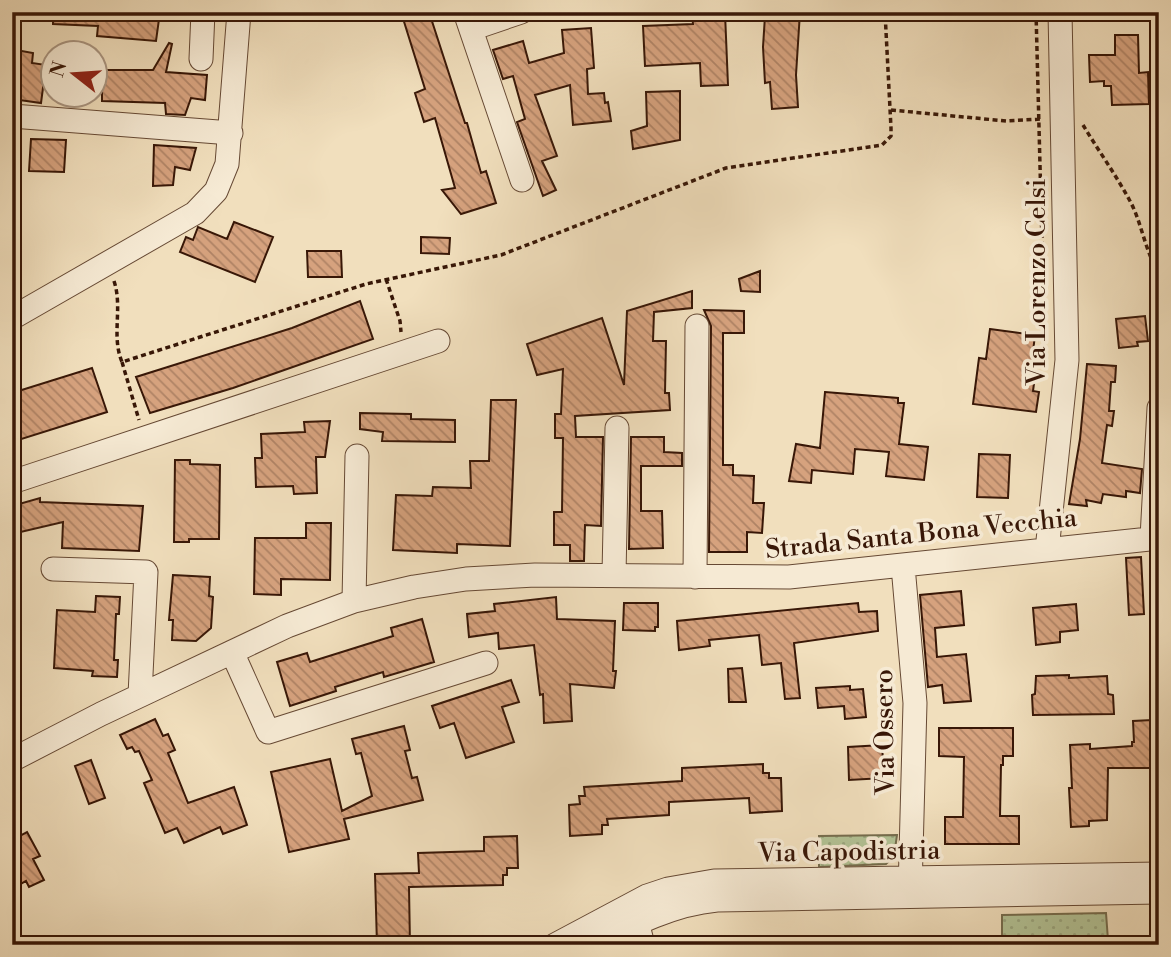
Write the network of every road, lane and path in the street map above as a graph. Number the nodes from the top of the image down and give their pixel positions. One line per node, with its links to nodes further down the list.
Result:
1 (204, 12): 7 (street)
2 (239, 12): 11 (street)
3 (521, 12): 6 (street)
4 (885, 12): 8 (path)
5 (1060, 12): 10 (street, Via Lorenzo Celsi)
6 (468, 21): 12 (street)
7 (201, 60)
8 (891, 110): 10 (path); 18 (path)
9 (12, 116): 11 (street)
10 (1062, 117): 14 (path); 25 (street, Via Lorenzo Celsi)
11 (231, 133): 13 (street)
12 (522, 180)
13 (107, 263): 15 (street); 18 (path)
14 (1159, 273)
15 (12, 318)
16 (697, 326): 29 (street)
17 (438, 341): 23 (street)
18 (122, 362): 21 (path)
19 (1159, 408): 24 (street, Strada Santa Bona Vecchia)
20 (617, 428): 28 (street)
21 (142, 429)
22 (357, 456): 30 (street)
23 (12, 482)
24 (1155, 538): 25 (street, Strada Santa Bona Vecchia)
25 (1047, 550): 26 (street, Strada Santa Bona Vecchia)
26 (903, 566): 29 (street, Strada Santa Bona Vecchia); 36 (street, Via Ossero)
27 (53, 569): 33 (street)
28 (614, 575): 29 (street, Strada Santa Bona Vecchia); 30 (street, Strada Santa Bona Vecchia)
29 (695, 577)
30 (354, 601): 31 (street, Strada Santa Bona Vecchia)
31 (232, 652): 32 (street); 33 (street, Strada Santa Bona Vecchia)
32 (486, 663)
33 (140, 695): 34 (street, Strada Santa Bona Vecchia)
34 (12, 760)
35 (1159, 874): 36 (street, Via Capodistria)
36 (910, 888): 37 (street, Via Capodistria); 38 (street, Via Capodistria); 39 (street, Via Capodistria)
37 (1159, 892)
38 (670, 910): 39 (street, Via Capodistria); 43 (street)
39 (628, 926): 40 (street, Via Capodistria); 41 (street, Via Capodistria); 42 (street)
40 (555, 945)
41 (595, 945)
42 (643, 945)
43 (650, 945)

